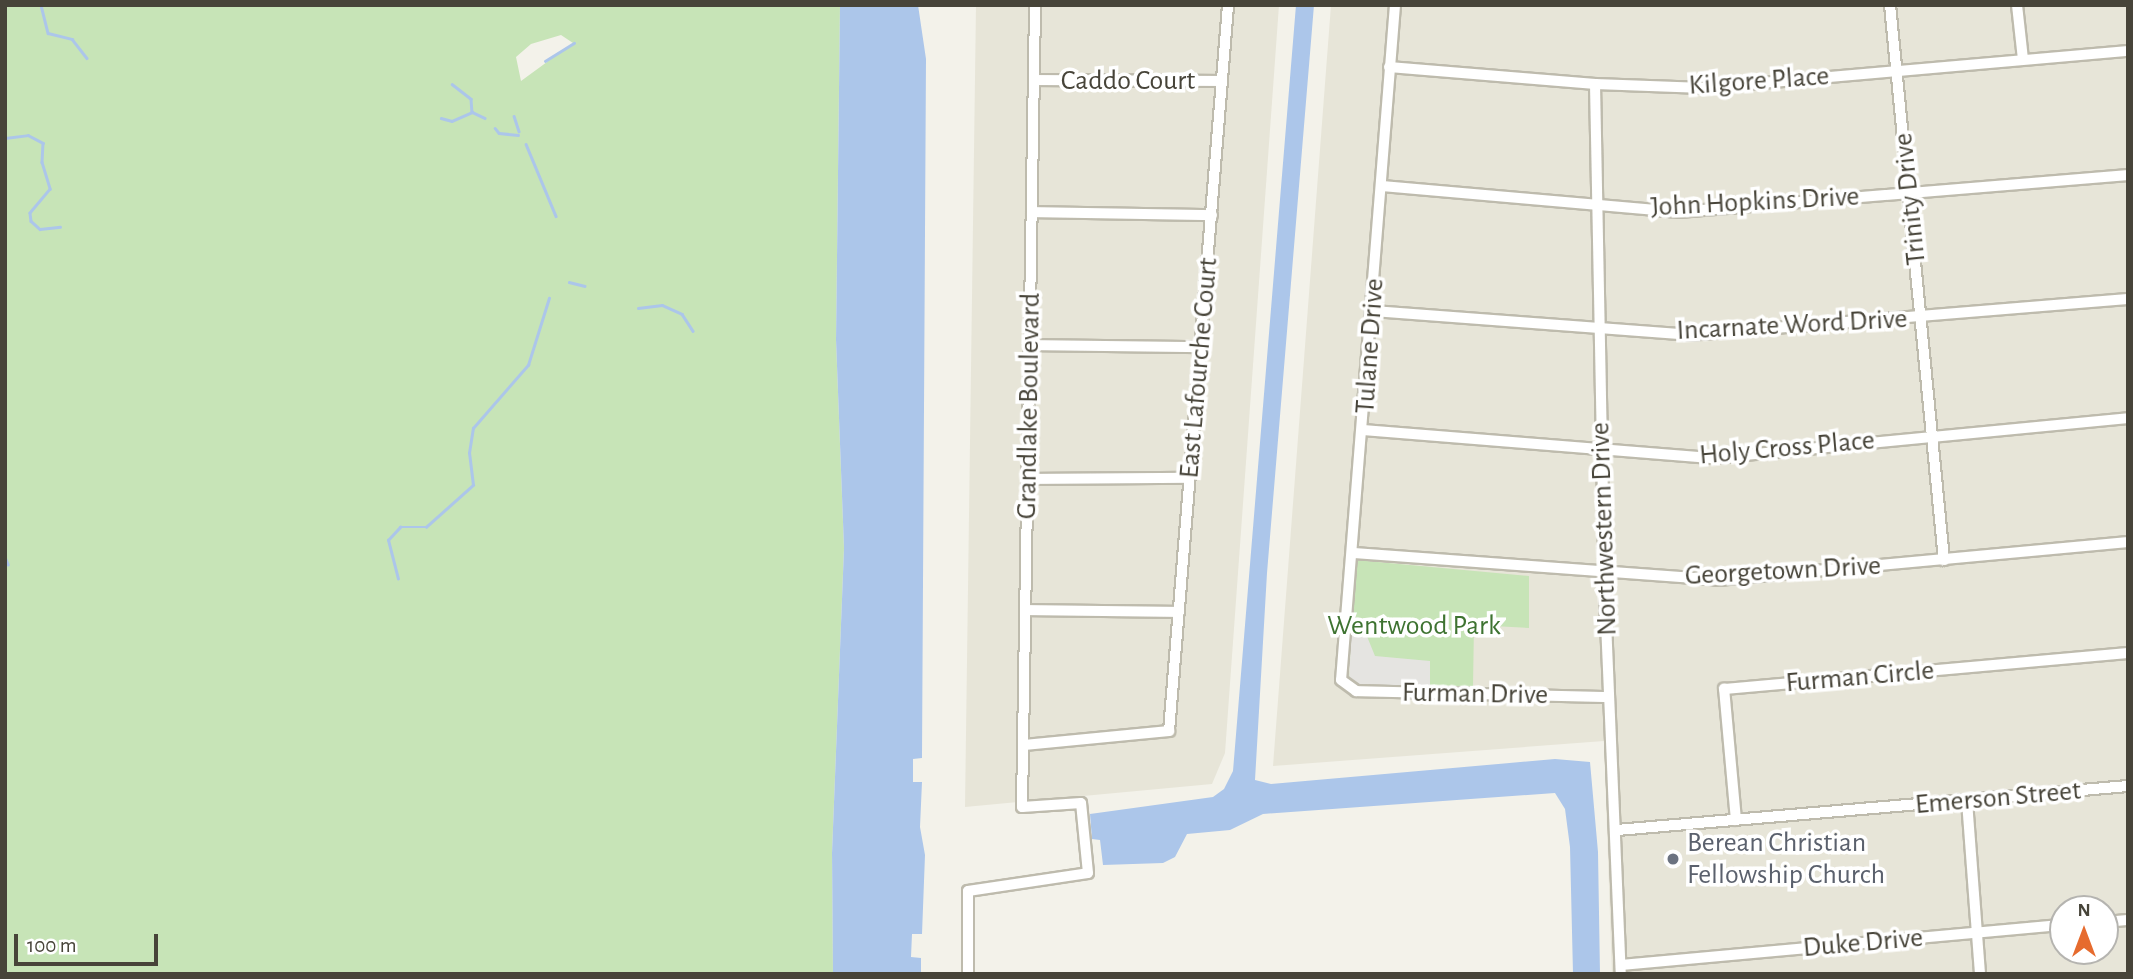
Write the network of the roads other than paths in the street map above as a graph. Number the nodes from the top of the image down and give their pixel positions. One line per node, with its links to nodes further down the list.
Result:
1 (1035, 5): 10 (street, Grandlake Boulevard)
2 (1228, 5): 11 (street, East Lafourche Court)
3 (1395, 5): 8 (street, Tulane Drive)
4 (1890, 5): 9 (street, Trinity Drive)
5 (2017, 5): 7 (street)
6 (2128, 51): 7 (street, Kilgore Place)
7 (2023, 59): 9 (street, Kilgore Place)
8 (1390, 67): 12 (street, Kilgore Place); 14 (street, Tulane Drive)
9 (1897, 71): 12 (street, Kilgore Place); 15 (street, Trinity Drive)
10 (1034, 80): 11 (street, Caddo Court); 17 (street, Grandlake Boulevard)
11 (1222, 81): 18 (street, East Lafourche Court)
12 (1595, 84): 16 (street, Northwestern Drive)
13 (2128, 174): 15 (street, John Hopkins Drive)
14 (1382, 186): 16 (street, John Hopkins Drive); 20 (street, Tulane Drive)
15 (1909, 193): 16 (street, John Hopkins Drive); 21 (street, Trinity Drive)
16 (1598, 205): 22 (street, Northwestern Drive)
17 (1032, 212): 18 (street); 23 (street, Grandlake Boulevard)
18 (1212, 215): 24 (street, East Lafourche Court)
19 (2128, 299): 21 (street, Incarnate Word Drive)
20 (1373, 311): 22 (street, Incarnate Word Drive); 26 (street, Tulane Drive)
21 (1922, 317): 22 (street, Incarnate Word Drive); 27 (street, Trinity Drive)
22 (1599, 326): 28 (street, Northwestern Drive)
23 (1029, 345): 24 (street); 30 (street, Grandlake Boulevard)
24 (1201, 347): 29 (street, East Lafourche Court)
25 (2128, 418): 27 (street, Holy Cross Place)
26 (1363, 430): 28 (street, Holy Cross Place); 32 (street, Tulane Drive)
27 (1934, 435): 28 (street, Holy Cross Place); 33 (street, Trinity Drive)
28 (1602, 450): 34 (street, Northwestern Drive)
29 (1189, 478): 30 (street); 36 (street, East Lafourche Court)
30 (1028, 479): 35 (street, Grandlake Boulevard)
31 (2128, 542): 33 (street, Georgetown Drive)
32 (1354, 553): 34 (street, Georgetown Drive); 38 (street, Tulane Drive)
33 (1944, 560): 34 (street, Georgetown Drive)
34 (1604, 573): 39 (street, Northwestern Drive)
35 (1026, 610): 36 (street); 40 (street, Grandlake Boulevard)
36 (1179, 612): 40 (street, East Lafourche Court)
37 (2128, 653): 43 (street, Furman Circle)
38 (1343, 685): 39 (street, Furman Drive)
39 (1609, 697): 44 (street, Northwestern Drive)
40 (1024, 745): 48 (street, Grandlake Boulevard)
41 (2128, 786): 42 (street, Emerson Street)
42 (1967, 801): 43 (street, Emerson Street); 46 (street)
43 (1736, 820): 44 (street, Emerson Street)
44 (1617, 831): 47 (street, Northwestern Drive)
45 (2049, 926): 46 (street, Duke Drive)
46 (1976, 933): 47 (street, Duke Drive); 49 (street)
47 (1621, 970)
48 (968, 974)
49 (1980, 974)

